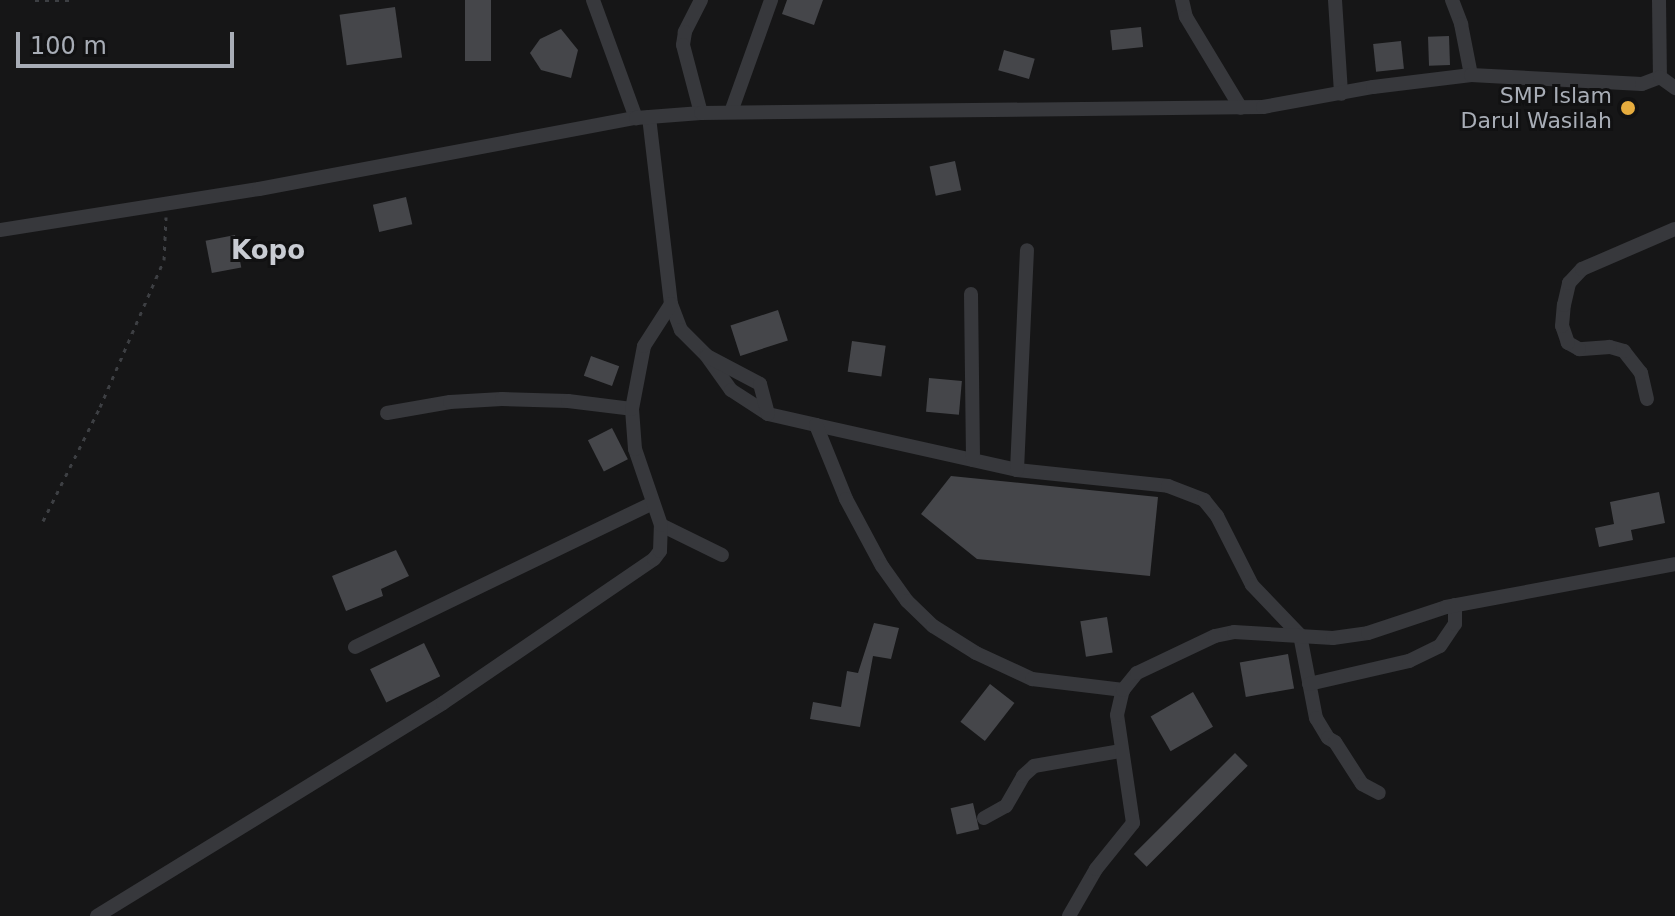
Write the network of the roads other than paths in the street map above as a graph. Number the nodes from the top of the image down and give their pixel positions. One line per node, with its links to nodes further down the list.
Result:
1 (593, 0): 15 (street)
2 (701, 0): 14 (street)
3 (771, 0): 13 (street)
4 (1182, 0): 12 (street)
5 (1335, 0): 11 (street)
6 (1452, 0): 8 (street)
7 (1659, 0): 9 (street)
8 (1471, 75): 9 (street); 11 (street)
9 (1660, 77): 10 (street)
10 (1675, 88)
11 (1341, 94): 12 (street)
12 (1241, 108): 13 (street)
13 (731, 112): 14 (street)
14 (701, 113): 15 (street)
15 (643, 117): 17 (street); 20 (street)
16 (1675, 229): 22 (street)
17 (0, 230)
18 (1027, 250): 28 (street)
19 (971, 294): 27 (street)
20 (671, 304): 21 (street); 23 (street)
21 (706, 355): 25 (street); 25 (street)
22 (1647, 399)
23 (632, 409): 24 (street); 29 (street)
24 (387, 413)
25 (768, 414): 26 (street)
26 (816, 425): 27 (street); 37 (street)
27 (973, 460): 28 (street)
28 (1017, 470): 34 (street)
29 (653, 503): 30 (street); 35 (street)
30 (661, 525): 31 (street); 41 (street)
31 (722, 555)
32 (1675, 564): 33 (street)
33 (1455, 605): 34 (street); 36 (street)
34 (1300, 635): 36 (street); 37 (street)
35 (355, 647)
36 (1309, 684): 39 (street)
37 (1123, 690): 38 (street)
38 (1120, 751): 40 (street); 42 (street)
39 (1379, 793)
40 (984, 818)
41 (97, 916)
42 (1069, 916)

